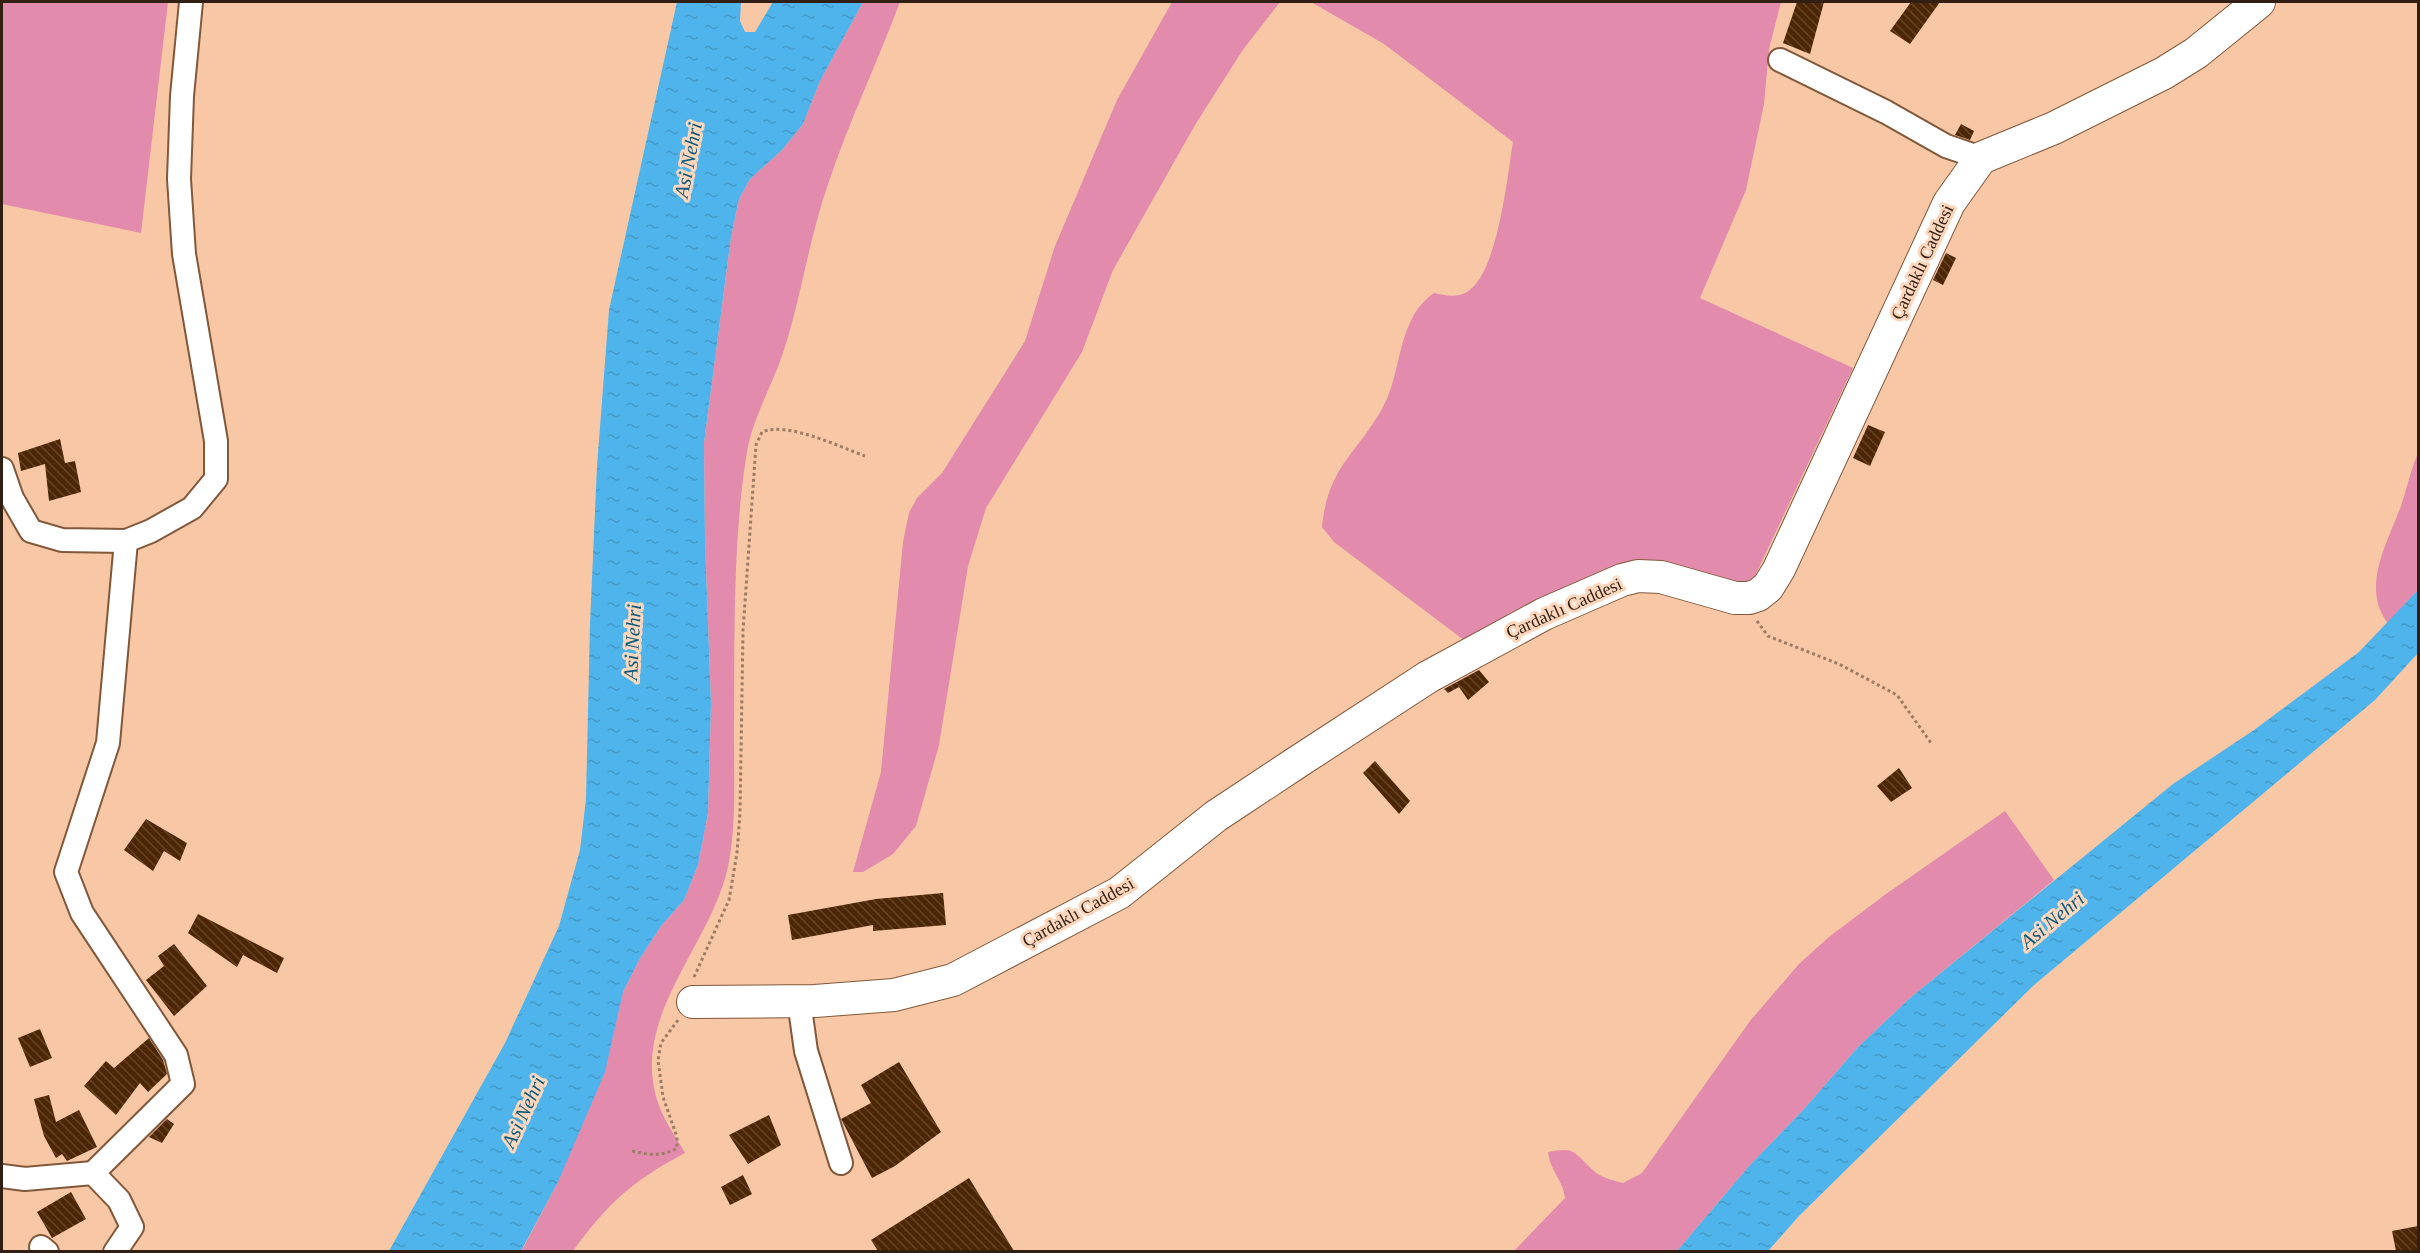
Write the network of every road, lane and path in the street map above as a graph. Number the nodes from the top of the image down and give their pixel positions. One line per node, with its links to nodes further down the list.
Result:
1 (191, 2): 7 (street)
2 (2259, 2): 4 (street)
3 (1779, 60): 4 (street)
4 (1981, 158): 8 (street, Çardaklı Caddesi)
5 (865, 456): 11 (path)
6 (2, 469): 7 (street)
7 (126, 541): 14 (street)
8 (1749, 598): 9 (path); 10 (street, Çardaklı Caddesi)
9 (1931, 743)
10 (798, 1001): 11 (street, Çardaklı Caddesi); 13 (street)
11 (693, 1002): 12 (path)
12 (633, 1151)
13 (841, 1163)
14 (93, 1173): 15 (street); 16 (street)
15 (2, 1176)
16 (115, 1251)

